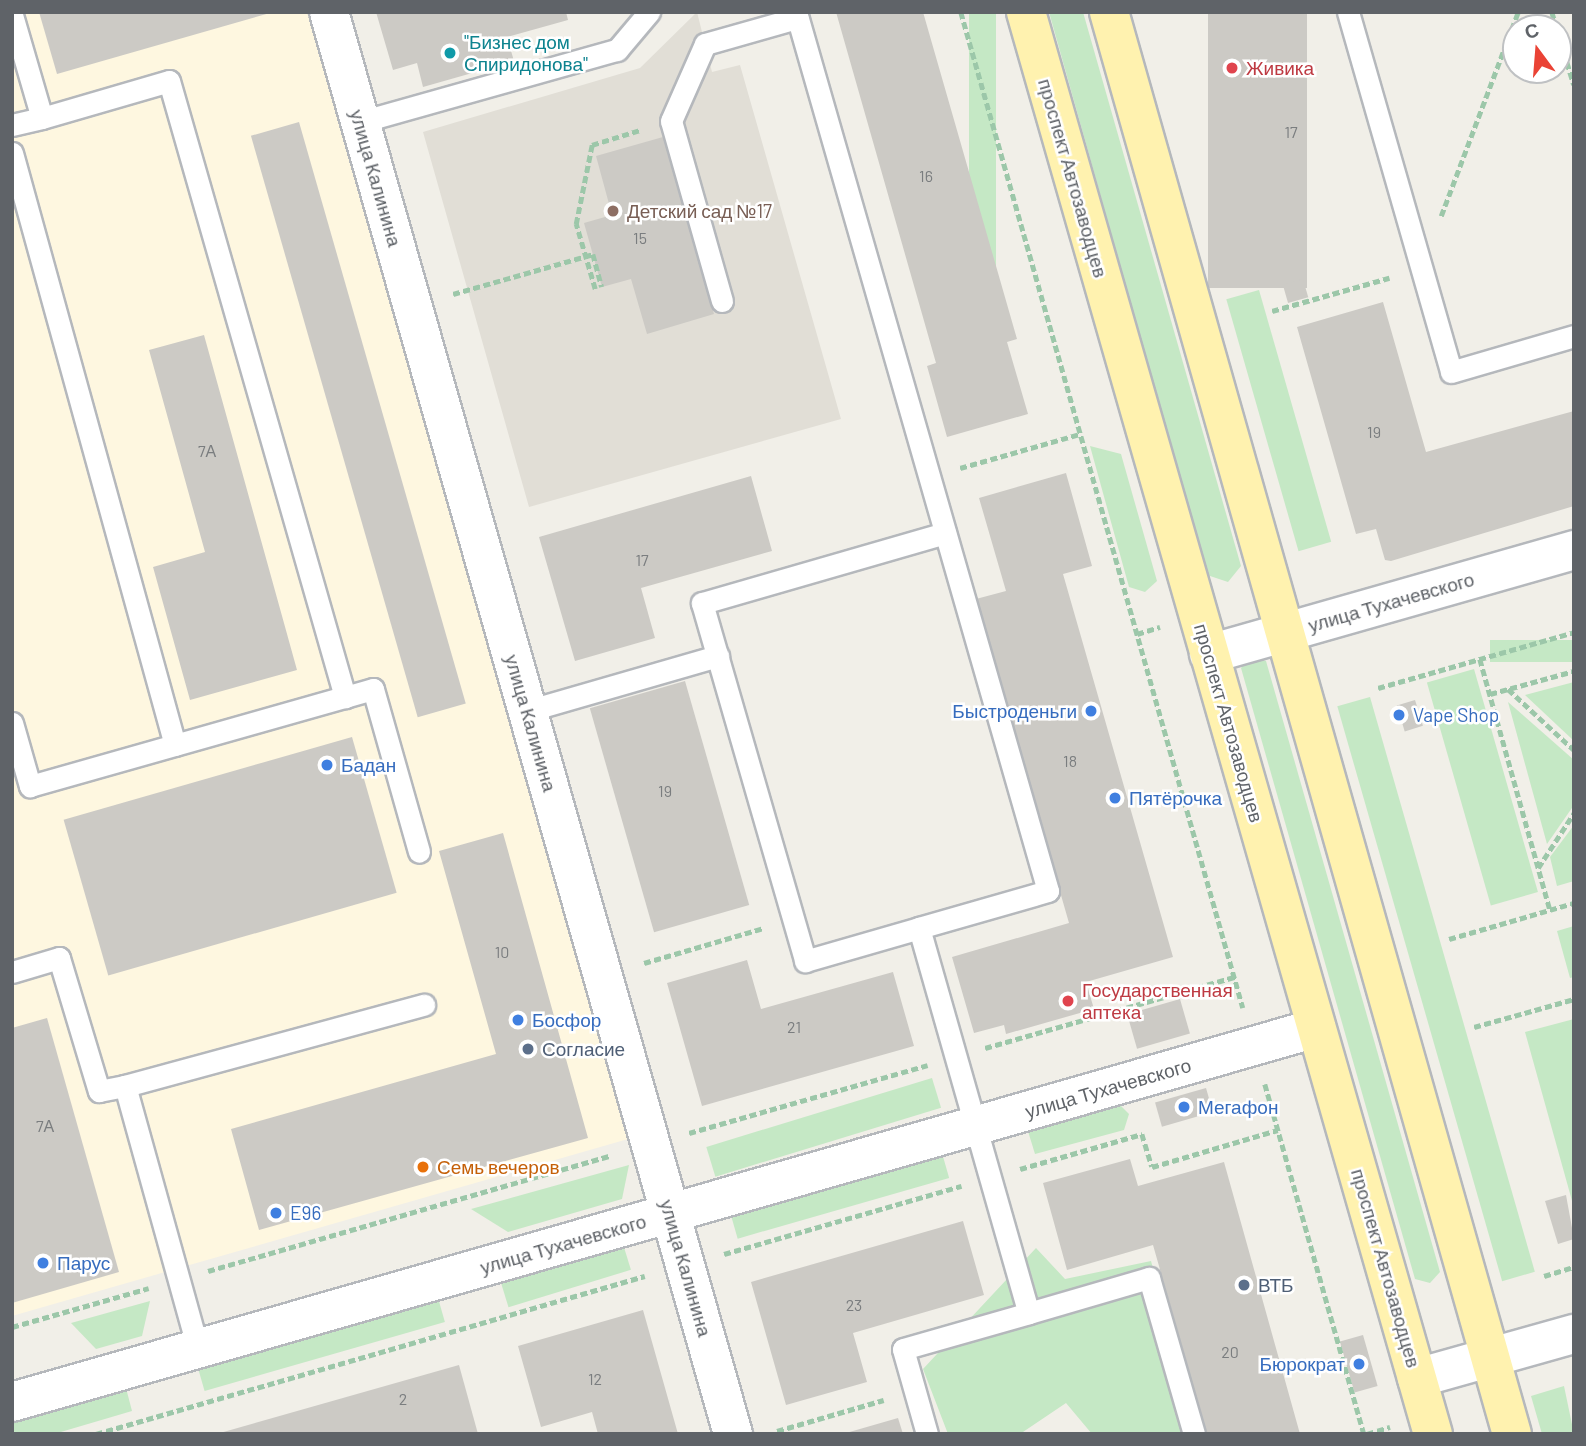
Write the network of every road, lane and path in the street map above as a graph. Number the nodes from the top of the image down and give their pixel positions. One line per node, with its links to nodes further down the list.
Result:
1 (329, 12): 12 (street, улица Калинина)
2 (649, 12): 12 (lane)
3 (961, 12): 23 (path)
4 (1026, 12): 29 (main road, проспект Автозаводцев)
5 (1109, 12): 27 (main road)
6 (1348, 12): 16 (lane)
7 (1518, 12): 16 (path)
8 (12, 15): 10 (lane)
9 (797, 15): 11 (lane); 24 (lane)
10 (42, 118): 13 (lane); 36 (lane)
11 (671, 121): 15 (path); 20 (lane)
12 (360, 122): 37 (street, улица Калинина)
13 (12, 125)
14 (12, 153): 39 (lane)
15 (585, 256): 17 (path); 18 (path); 19 (path)
16 (1422, 268): 21 (path); 22 (lane)
17 (602, 287)
18 (595, 289)
19 (453, 294)
20 (722, 301)
21 (1272, 311)
22 (1574, 336)
23 (1080, 434): 24 (path); 51 (path)
24 (929, 477): 25 (lane)
25 (945, 533): 30 (lane); 47 (lane)
26 (1574, 550): 27 (street, улица Тухачевского)
27 (1284, 632): 29 (street, улица Тухачевского); 73 (main road)
28 (1574, 632): 31 (path)
29 (1209, 654): 55 (main road, проспект Автозаводцев)
30 (718, 656): 37 (lane); 46 (lane)
31 (1480, 659): 33 (path); 35 (path)
32 (1574, 671): 34 (path)
33 (1378, 688)
34 (1508, 689): 35 (path); 40 (path)
35 (1490, 694): 43 (path)
36 (345, 697): 39 (lane); 42 (lane)
37 (527, 711): 61 (street, улица Калинина)
38 (12, 723): 39 (lane)
39 (175, 745)
40 (1574, 750)
41 (1574, 813): 43 (path)
42 (419, 852)
43 (1538, 868): 45 (path)
44 (1574, 903): 45 (path)
45 (1550, 910): 48 (path)
46 (793, 920): 47 (lane); 49 (path)
47 (919, 928): 57 (lane)
48 (1449, 939)
49 (644, 962)
50 (12, 972): 58 (lane)
51 (1235, 977): 56 (path); 57 (path)
52 (1574, 999): 54 (path)
53 (424, 1005): 58 (lane)
54 (1474, 1027)
55 (1316, 1028): 56 (street, улица Тухачевского); 74 (main road, проспект Автозаводцев)
56 (1254, 1046): 59 (street, улица Тухачевского); 60 (path)
57 (956, 1057): 59 (lane); 61 (path)
58 (125, 1086): 68 (lane)
59 (975, 1126): 63 (lane); 64 (street, улица Тухачевского)
60 (1278, 1130): 62 (path); 82 (path)
61 (650, 1144): 64 (street, улица Калинина); 68 (path)
62 (1041, 1163)
63 (990, 1177): 65 (path); 69 (lane)
64 (670, 1213): 65 (street, улица Калинина); 72 (street, улица Тухачевского)
65 (685, 1265): 78 (path); 79 (street, улица Калинина)
66 (1574, 1267): 67 (path)
67 (1544, 1276)
68 (178, 1280): 70 (path); 72 (lane)
69 (1029, 1313): 75 (lane); 81 (lane)
70 (12, 1327)
71 (1574, 1334): 73 (street)
72 (198, 1349): 76 (street, улица Тухачевского)
73 (1490, 1357): 74 (street); 84 (main road)
74 (1418, 1378): 83 (main road, проспект Автозаводцев)
75 (915, 1392): 77 (path); 80 (lane)
76 (12, 1402)
77 (777, 1431)
78 (96, 1434)
79 (733, 1434)
80 (927, 1434)
81 (1194, 1434)
82 (1364, 1434)
83 (1433, 1434)
84 (1512, 1434)

